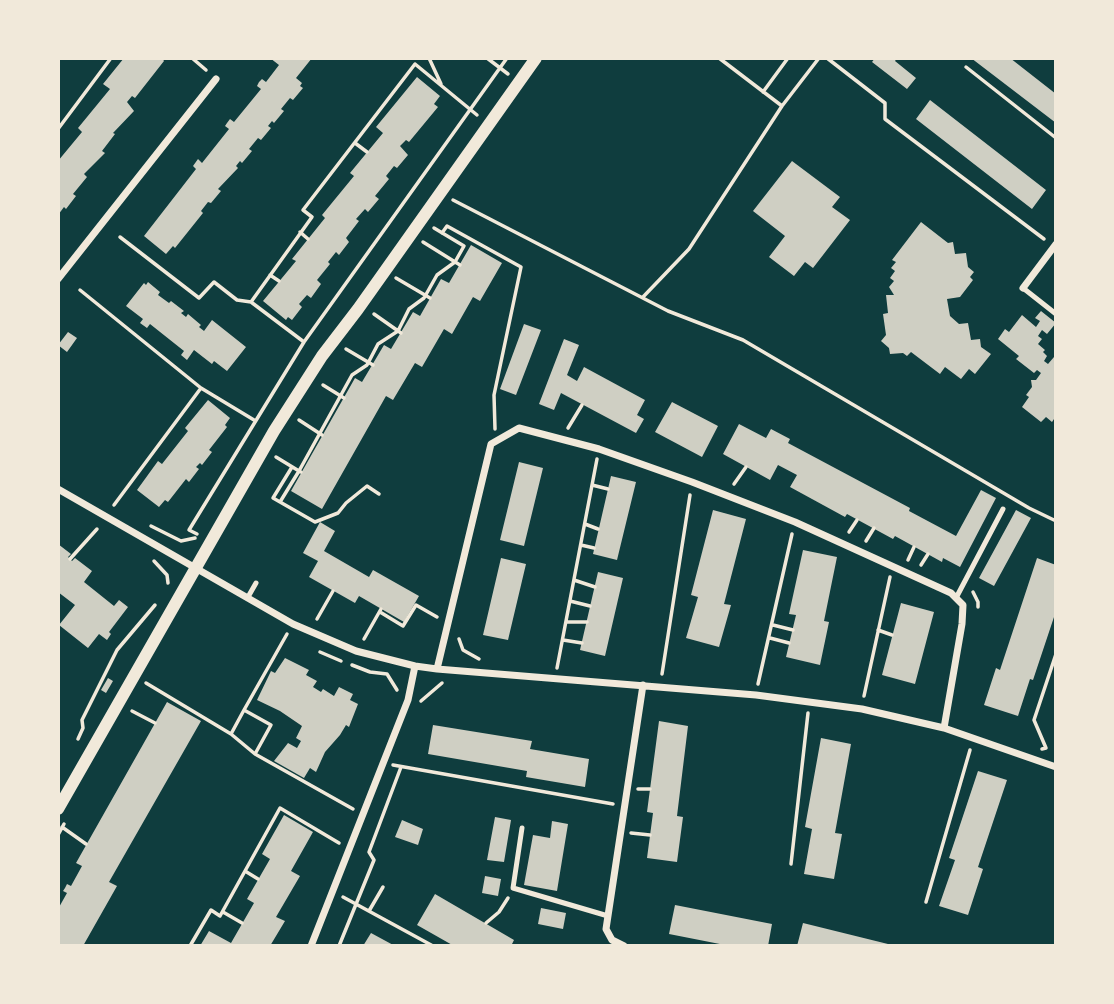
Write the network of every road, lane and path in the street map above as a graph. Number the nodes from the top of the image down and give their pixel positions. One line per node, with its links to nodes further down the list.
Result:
1 (111, 58): 22 (path)
2 (192, 58): 15 (path)
3 (416, 58): 12 (path)
4 (429, 58): 17 (path)
5 (487, 58): 14 (path)
6 (507, 58): 14 (path)
7 (536, 58): 16 (street)
8 (719, 58): 18 (path)
9 (788, 58): 18 (path)
10 (819, 58): 19 (path)
11 (827, 58): 33 (path)
12 (415, 64): 17 (path); 24 (path)
13 (966, 66): 23 (path)
14 (500, 68): 16 (path); 20 (path)
15 (216, 79): 37 (street)
16 (519, 81): 21 (street)
17 (442, 86): 20 (path)
18 (763, 92): 19 (path)
19 (782, 107): 42 (path)
20 (470, 108): 21 (path); 47 (path)
21 (488, 124): 26 (street)
22 (58, 129)
23 (1056, 138)
24 (355, 143): 25 (path); 28 (path)
25 (367, 152)
26 (440, 191): 42 (path); 49 (street)
27 (432, 227): 29 (path)
28 (300, 232): 31 (path); 35 (path)
29 (442, 233): 34 (path); 60 (path)
30 (120, 237): 43 (path)
31 (308, 239)
32 (422, 242): 34 (path)
33 (1055, 245): 39 (street)
34 (458, 263): 41 (path)
35 (270, 275): 38 (path); 43 (path)
36 (396, 278): 41 (path)
37 (58, 279)
38 (279, 281)
39 (1023, 288): 45 (lane)
40 (80, 290): 52 (path)
41 (428, 297): 46 (path)
42 (643, 297): 76 (path)
43 (251, 302): 47 (path)
44 (372, 312): 46 (path)
45 (1056, 314)
46 (399, 332): 50 (path)
47 (304, 342): 49 (path); 55 (path)
48 (346, 349): 50 (path)
49 (322, 356): 58 (street)
50 (371, 363): 53 (path)
51 (323, 385): 53 (path)
52 (201, 388): 55 (path); 73 (path)
53 (342, 397): 59 (path)
54 (582, 405): 57 (path)
55 (255, 420): 58 (path); 83 (path)
56 (299, 421): 59 (path)
57 (567, 430)
58 (274, 431): 83 (street)
59 (321, 434): 65 (path)
60 (495, 441): 61 (street); 105 (street)
61 (599, 449): 66 (street); 67 (path)
62 (276, 457): 63 (path)
63 (292, 467): 65 (path); 72 (path)
64 (746, 467): 68 (path)
65 (300, 472): 72 (path)
66 (692, 482): 77 (street); 132 (path)
67 (592, 485): 70 (path); 78 (path)
68 (732, 486)
69 (58, 489): 92 (street)
70 (608, 489)
71 (379, 494): 72 (path)
72 (280, 502)
73 (114, 505)
74 (1003, 509): 96 (lane)
75 (858, 520): 82 (path)
76 (1056, 521)
77 (795, 522): 90 (street); 110 (path)
78 (584, 524): 81 (path); 85 (path)
79 (874, 528): 84 (path)
80 (97, 529): 88 (path)
81 (598, 529)
82 (848, 534)
83 (210, 540): 92 (street)
84 (866, 541)
85 (581, 545): 86 (path); 94 (path)
86 (594, 548)
87 (928, 554): 91 (path)
88 (70, 559)
89 (909, 560): 91 (path)
90 (892, 564): 100 (street); 112 (path)
91 (922, 565): 93 (path)
92 (194, 568): 99 (street); 128 (street)
93 (930, 569)
94 (574, 580): 97 (path); 101 (path)
95 (256, 583): 99 (lane)
96 (963, 586): 100 (lane); 103 (path)
97 (595, 587)
98 (333, 591): 104 (path)
99 (248, 597): 108 (street)
100 (956, 598): 139 (street)
101 (570, 601): 102 (path); 106 (path)
102 (590, 607)
103 (977, 613)
104 (317, 619)
105 (449, 622): 118 (path); 127 (street)
106 (566, 622): 107 (path); 120 (path)
107 (587, 622)
108 (293, 624): 114 (path); 126 (street)
109 (139, 625): 142 (path)
110 (773, 625): 113 (path); 117 (path)
111 (277, 630): 114 (path)
112 (878, 630): 115 (path); 134 (path)
113 (793, 631)
114 (287, 635): 119 (path); 136 (path)
115 (892, 635)
116 (458, 637): 125 (path)
117 (769, 638): 122 (path); 131 (path)
118 (363, 639)
119 (297, 640)
120 (562, 640): 121 (path); 129 (path)
121 (582, 643)
122 (789, 643)
123 (318, 651): 133 (path)
124 (1056, 654): 144 (path)
125 (491, 660)
126 (415, 666): 127 (street); 147 (street)
127 (437, 669): 129 (street)
128 (134, 676): 140 (path); 152 (street)
129 (555, 677): 130 (street)
130 (643, 685): 132 (street); 153 (street)
131 (758, 685)
132 (660, 686): 134 (street)
133 (396, 698)
134 (862, 709): 139 (street)
135 (131, 710): 138 (path)
136 (244, 710): 140 (path); 145 (path)
137 (808, 715): 161 (path)
138 (155, 723)
139 (944, 728): 141 (street)
140 (231, 734): 145 (path)
141 (973, 738): 146 (street); 167 (path)
142 (77, 741)
143 (1033, 744): 144 (path)
144 (1046, 748): 146 (path)
145 (255, 754): 154 (path)
146 (1027, 755): 149 (street)
147 (384, 764): 148 (path); 165 (street)
148 (402, 767): 153 (path); 168 (path)
149 (1056, 767)
150 (635, 789): 151 (path)
151 (650, 789)
152 (60, 800)
153 (626, 806): 171 (street)
154 (350, 820)
155 (62, 827): 160 (path)
156 (522, 828): 171 (lane)
157 (629, 833): 158 (path)
158 (650, 835)
159 (343, 837): 162 (path)
160 (86, 844)
161 (791, 864)
162 (245, 871): 163 (path); 169 (path)
163 (258, 879)
164 (383, 887): 170 (path)
165 (333, 892): 168 (path); 175 (street)
166 (508, 898): 173 (path)
167 (926, 902)
168 (356, 904): 170 (path); 176 (path)
169 (222, 911): 172 (path); 174 (path)
170 (369, 911): 177 (path)
171 (608, 916): 178 (street)
172 (242, 923)
173 (486, 923)
174 (190, 946)
175 (311, 946)
176 (339, 946)
177 (433, 946)
178 (624, 946)

